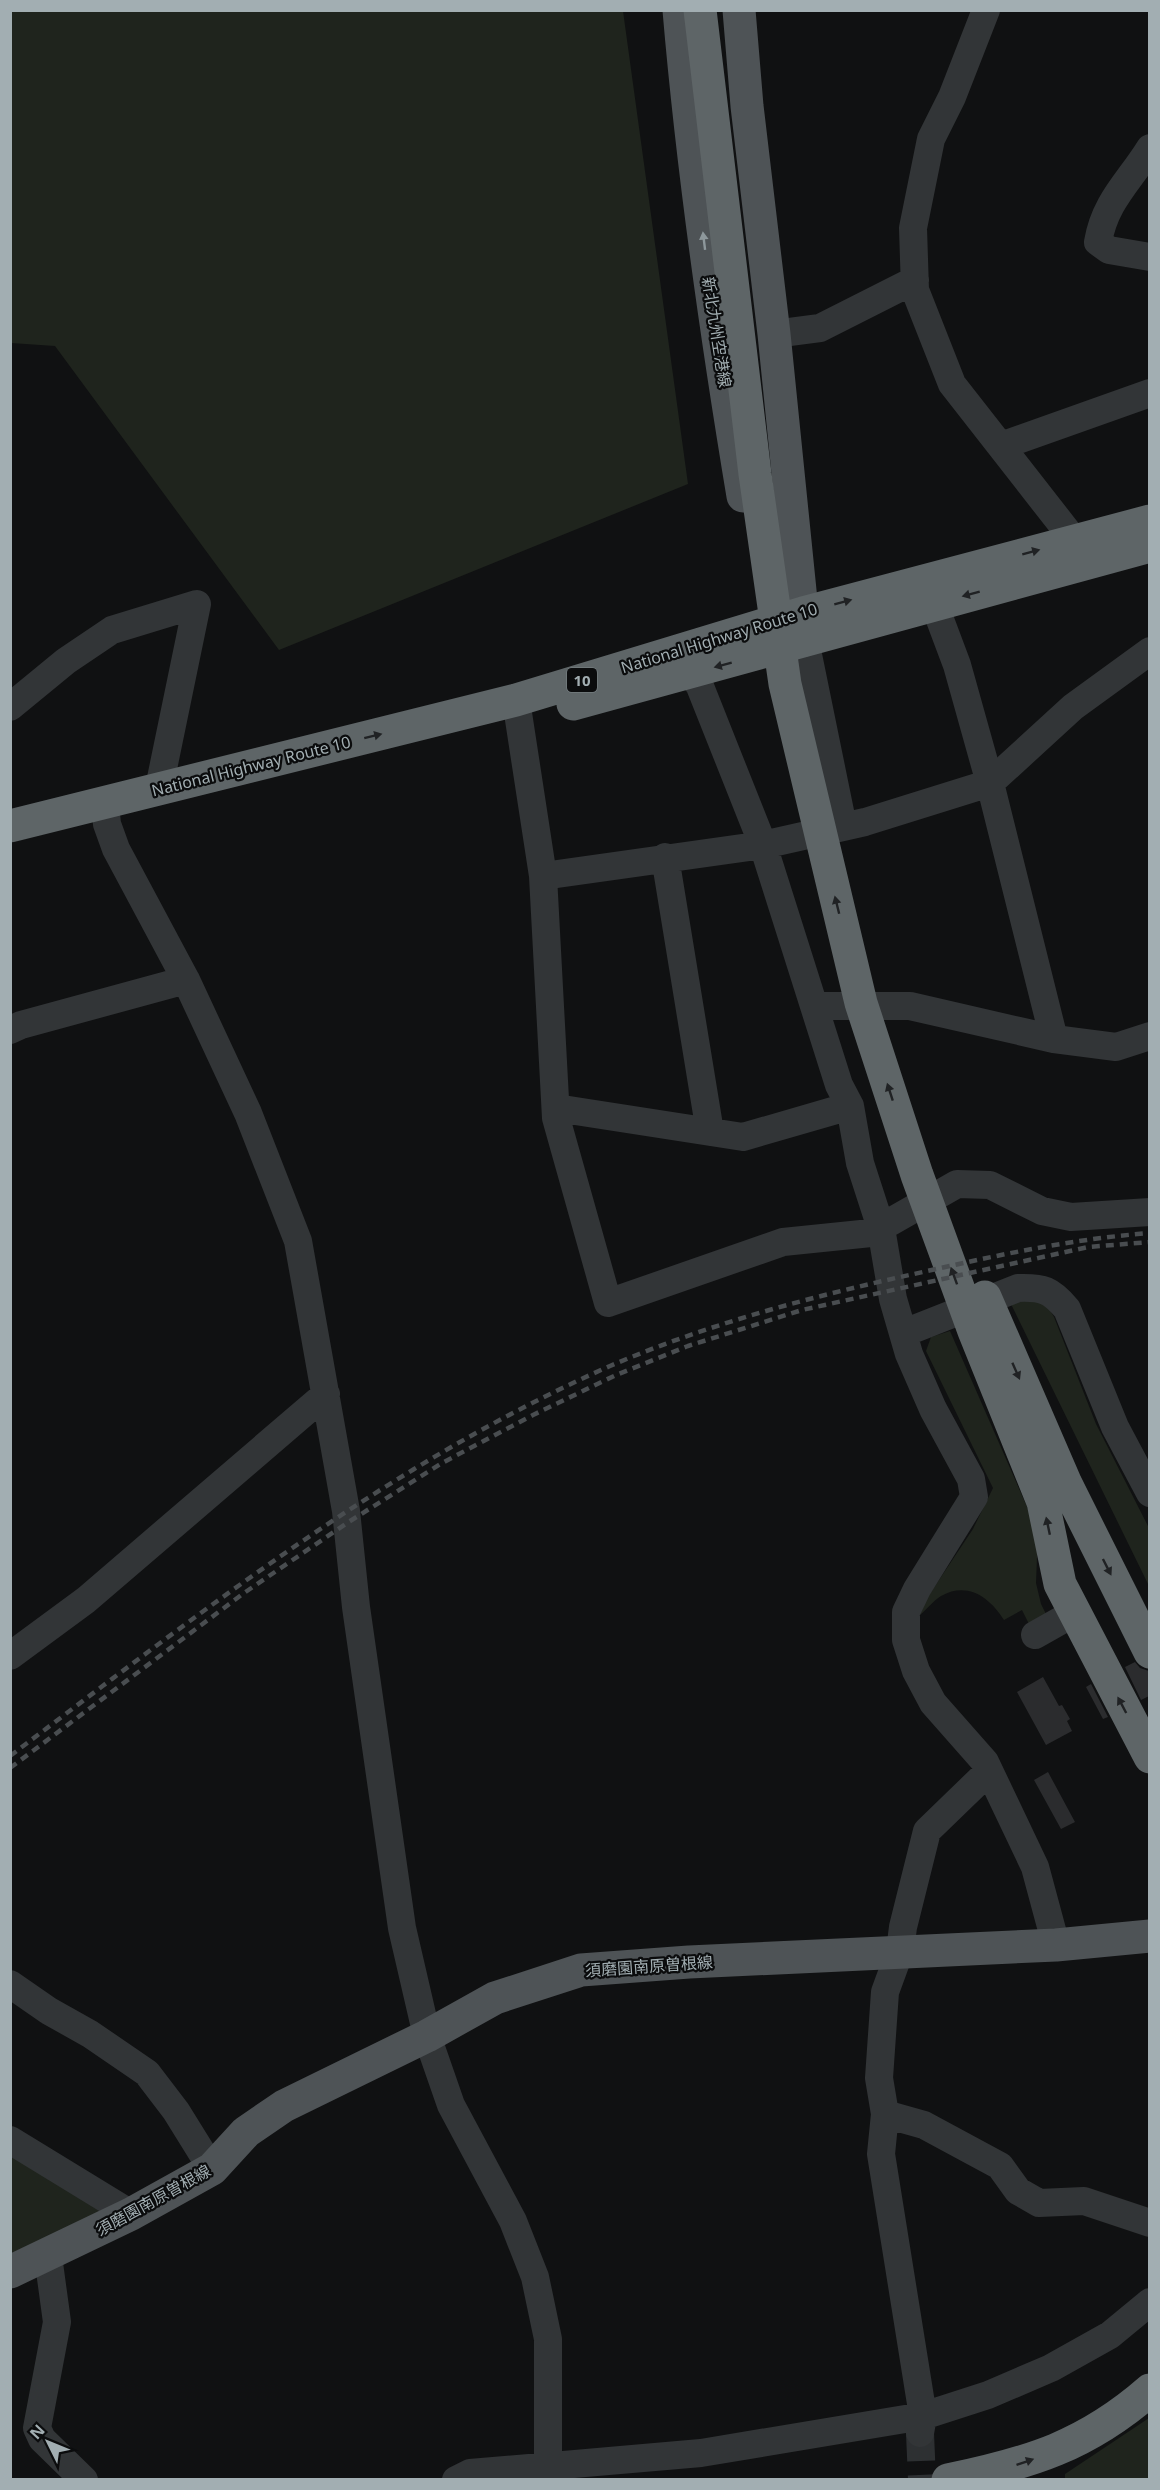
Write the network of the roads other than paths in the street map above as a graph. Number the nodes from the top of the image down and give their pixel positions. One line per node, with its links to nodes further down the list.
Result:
1 (679, 10): 18 (main road, 新北九州空港線, one-way to 1)
2 (700, 10): 6 (highway)
3 (718, 10): 6 (highway)
4 (739, 10): 10 (main road)
5 (986, 10): 9 (street)
6 (719, 108): 43 (highway)
7 (1149, 148): 8 (street)
8 (1149, 257)
9 (915, 280): 10 (street); 12 (street)
10 (774, 334): 17 (main road)
11 (1149, 393): 12 (street)
12 (1001, 446): 15 (street)
13 (1149, 521): 15 (highway, National Highway Route 10 / 10)
14 (1149, 546): 15 (highway, National Highway Route 10 / 10)
15 (1077, 552): 16 (highway, National Highway Route 10 / 10)
16 (930, 592): 17 (highway, National Highway Route 10 / 10); 23 (street)
17 (804, 626): 18 (highway, National Highway Route 10 / 10); 27 (street)
18 (768, 637): 20 (highway, National Highway Route 10 / 10, one-way to 20); 22 (highway, National Highway Route 10 / 10); 28 (street)
19 (1149, 651): 23 (street)
20 (689, 674): 22 (highway, National Highway Route 10 / 10); 29 (street)
21 (10, 707): 24 (street)
22 (519, 709): 24 (highway, National Highway Route 10 / 10, one-way to 22); 25 (highway, National Highway Route 10 / 10); 32 (street)
23 (990, 783): 27 (street); 37 (street)
24 (159, 788): 25 (highway, National Highway Route 10 / 10)
25 (106, 814): 26 (highway, National Highway Route 10 / 10); 30 (highway, National Highway Route 10 / 10); 33 (street)
26 (10, 826)
27 (843, 826): 28 (street)
28 (808, 834): 29 (street)
29 (763, 845): 31 (street); 34 (street)
30 (10, 846)
31 (665, 857): 32 (street); 40 (street)
32 (543, 876): 39 (street)
33 (186, 980): 35 (street); 45 (street)
34 (816, 1006): 37 (street); 38 (street)
35 (10, 1030)
36 (1149, 1036): 37 (street)
37 (1054, 1039)
38 (850, 1106): 40 (street); 42 (street)
39 (556, 1108): 40 (street); 42 (street)
40 (710, 1132)
41 (1149, 1212): 42 (street)
42 (882, 1228): 44 (street)
43 (983, 1324): 47 (highway, one-way to 43); 49 (highway, one-way to 49)
44 (904, 1333): 46 (street); 52 (street)
45 (326, 1394): 50 (street); 57 (street)
46 (1149, 1492)
47 (1074, 1613): 48 (street); 51 (highway, one-way to 47)
48 (1035, 1635)
49 (1149, 1652)
50 (10, 1656)
51 (1149, 1757)
52 (989, 1771): 54 (street); 55 (street)
53 (1149, 1936): 54 (main road, 須磨園南原曽根線)
54 (1056, 1946): 55 (main road, 須磨園南原曽根線)
55 (900, 1951): 57 (main road, 須磨園南原曽根線); 58 (street)
56 (10, 1984): 60 (street)
57 (427, 2036): 60 (main road, 須磨園南原曽根線); 68 (street)
58 (885, 2114): 62 (street); 67 (street)
59 (10, 2140): 61 (street)
60 (212, 2169): 61 (main road, 須磨園南原曽根線)
61 (131, 2214): 63 (main road, 須磨園南原曽根線)
62 (1149, 2223)
63 (48, 2256): 64 (main road, 須磨園南原曽根線); 69 (street)
64 (10, 2272)
65 (1149, 2302): 67 (street)
66 (1149, 2390): 71 (highway, one-way to 66)
67 (922, 2424): 68 (street)
68 (547, 2473): 70 (street)
69 (84, 2480)
70 (456, 2480)
71 (948, 2480)

